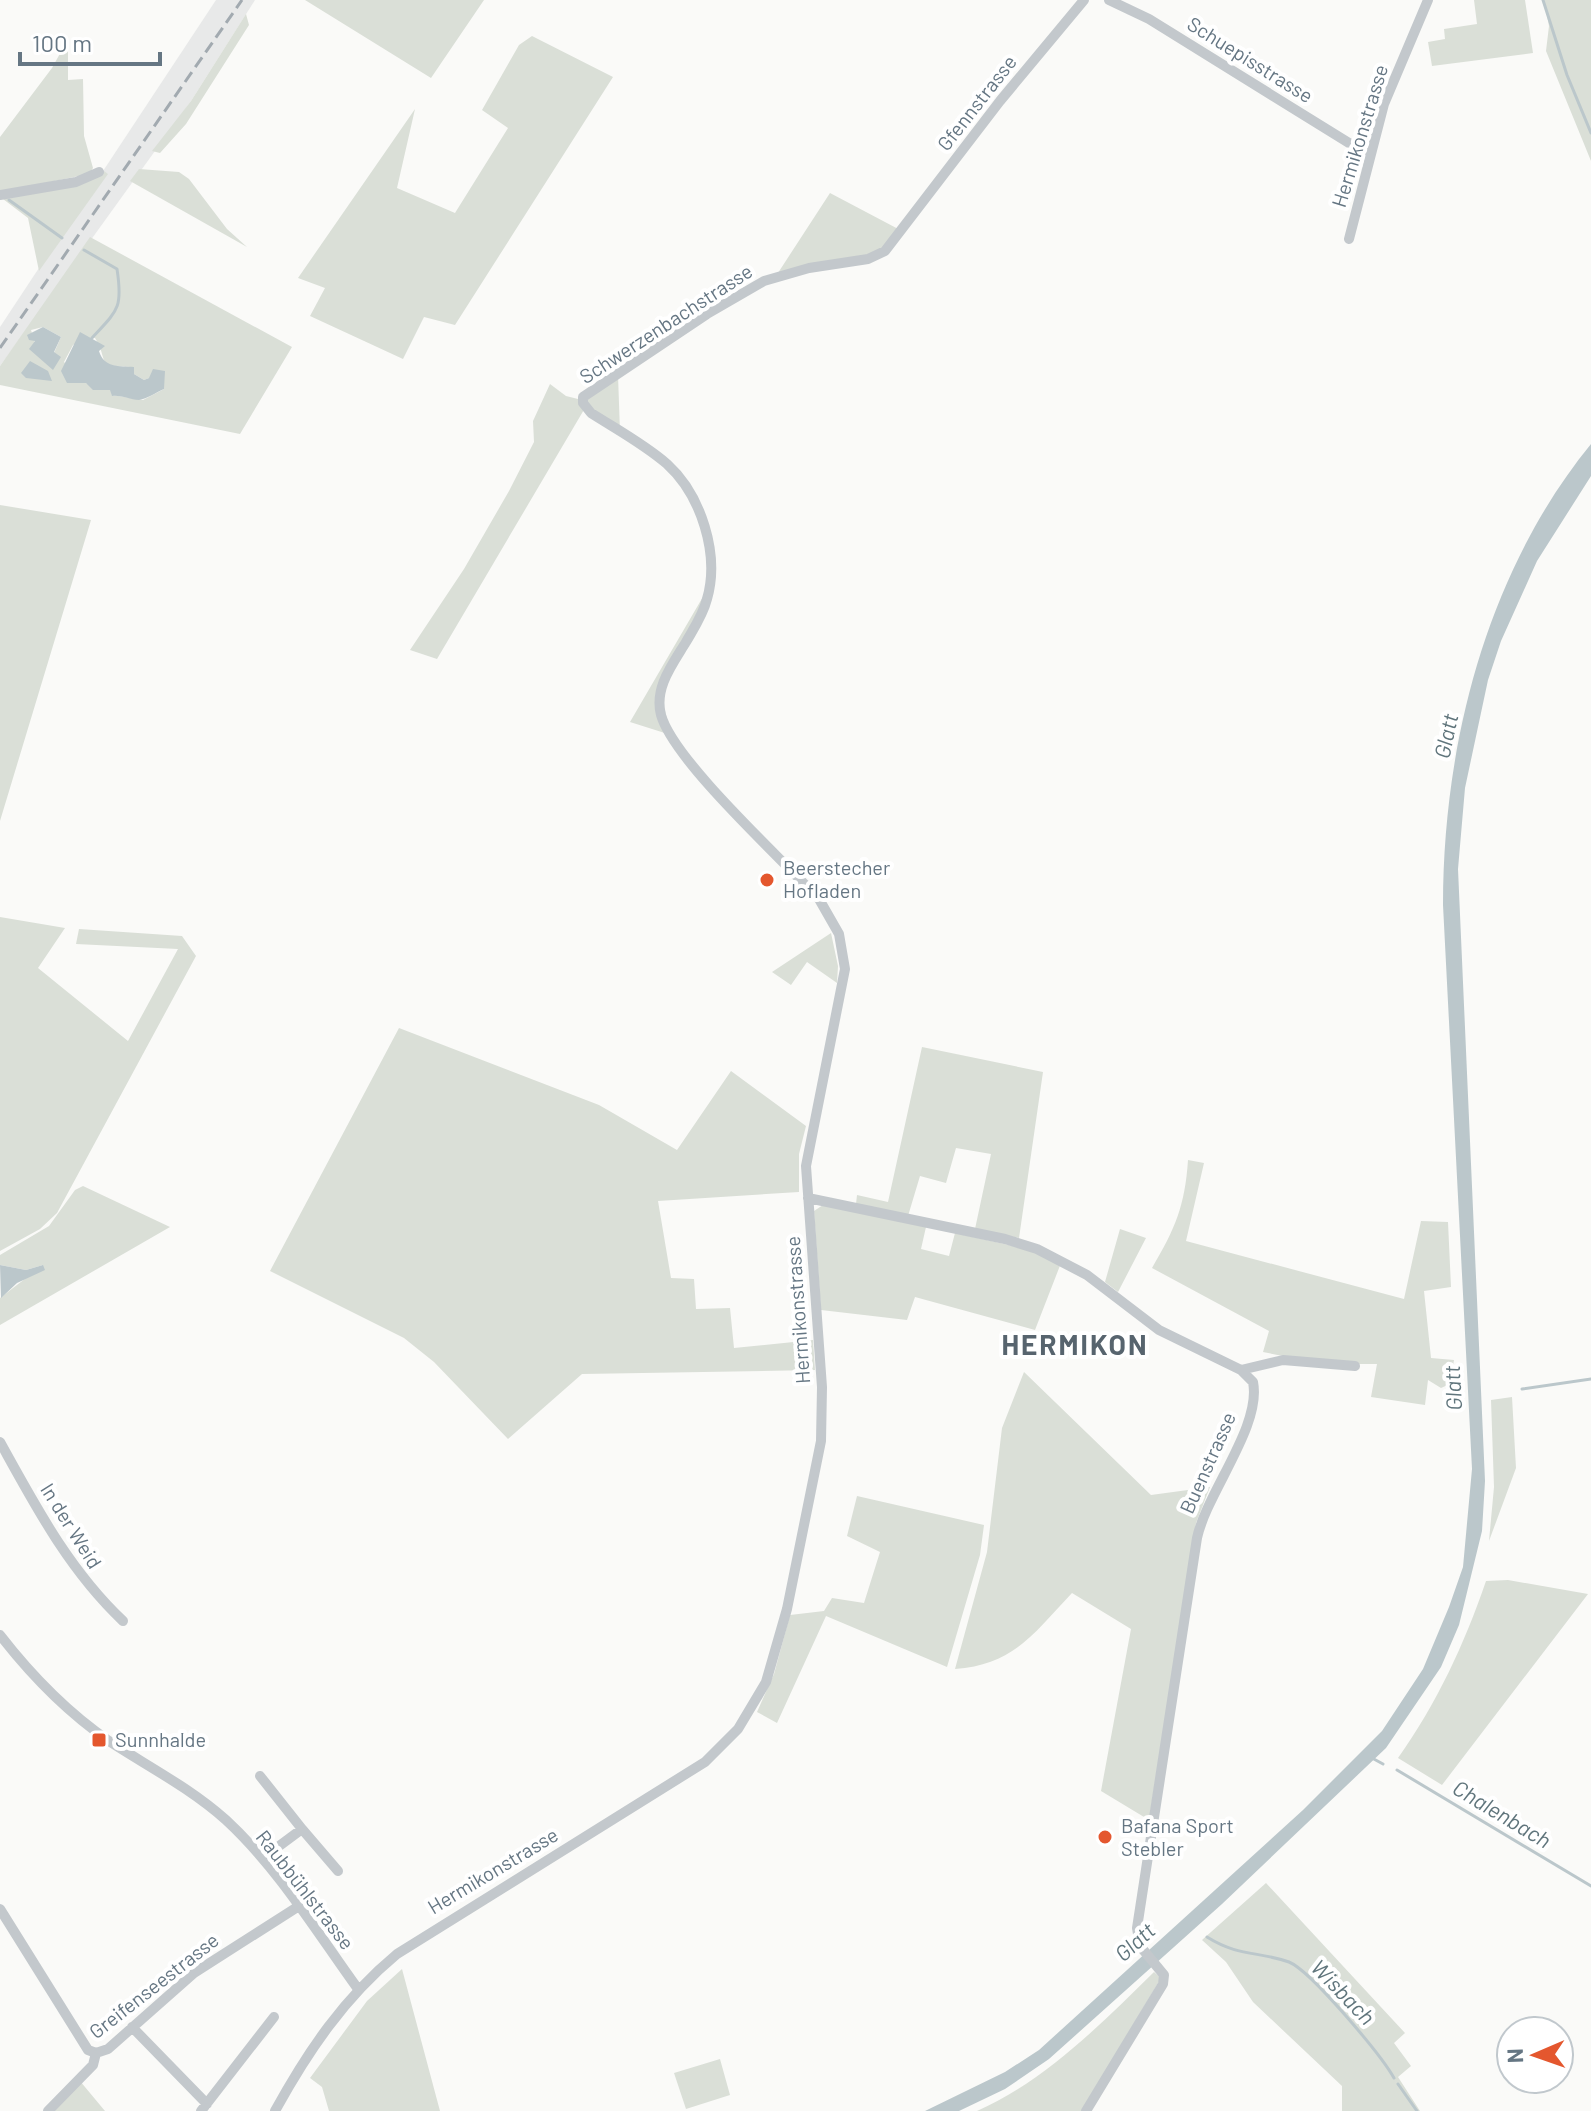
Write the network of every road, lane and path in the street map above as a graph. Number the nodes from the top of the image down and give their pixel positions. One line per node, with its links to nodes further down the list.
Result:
1 (1084, 0): 7 (street, Gfennstrasse)
2 (1109, 0): 4 (street, Schuepisstrasse)
3 (1428, 0): 4 (street, Hermikonstrasse)
4 (1370, 156): 8 (street, Hermikonstrasse)
5 (99, 172): 6 (street)
6 (0, 195)
7 (902, 231): 9 (street, Schwerzenbachstrasse)
8 (1349, 239)
9 (583, 400): 10 (street, Hermikonstrasse)
10 (808, 1198): 12 (street); 22 (street, Hermikonstrasse)
11 (1355, 1366): 12 (street)
12 (1241, 1370): 29 (street, Buenstrasse)
13 (0, 1442): 14 (street, In der Weid)
14 (123, 1621)
15 (0, 1635): 18 (street, Raubbühlstrasse)
16 (260, 1776): 17 (street)
17 (302, 1829): 18 (street); 19 (street)
18 (263, 1858): 20 (street, Raubbühlstrasse)
19 (338, 1871)
20 (299, 1906): 22 (street, Raubbühlstrasse); 24 (street, Greifenseestrasse)
21 (0, 1909): 25 (street)
22 (358, 1989): 28 (street, Hermikonstrasse)
23 (274, 2017): 26 (street)
24 (132, 2027): 25 (street, Greifenseestrasse); 26 (street)
25 (96, 2053): 27 (street, Greifenseestrasse)
26 (204, 2107)
27 (48, 2111)
28 (275, 2111)
29 (1086, 2111)

